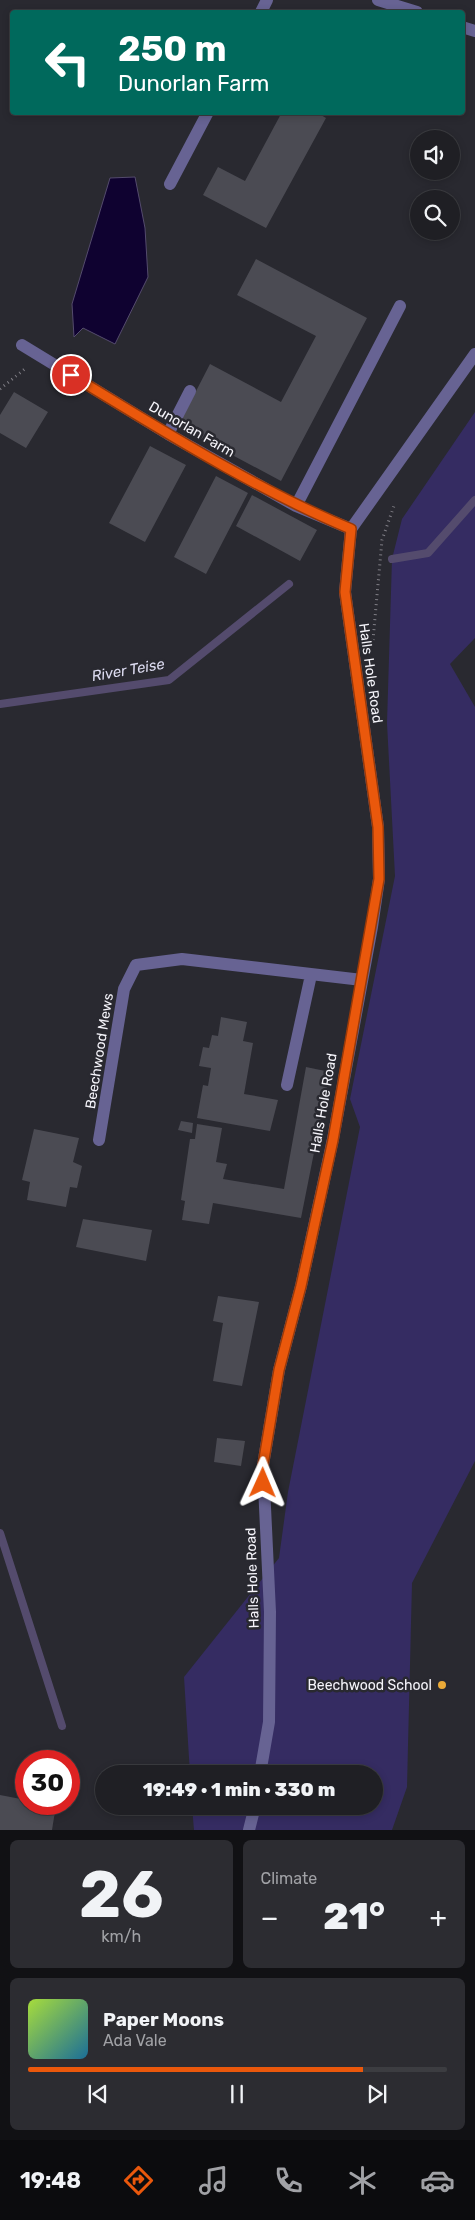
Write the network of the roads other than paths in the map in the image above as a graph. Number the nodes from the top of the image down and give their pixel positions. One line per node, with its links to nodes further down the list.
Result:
1 (378, 0): 2 (street)
2 (410, 10)
3 (206, 115): 4 (street)
4 (170, 184)
5 (400, 306): 10 (street)
6 (22, 345): 9 (street, Dunorlan Farm)
7 (475, 354): 11 (street, Halls Hole Road)
8 (190, 391): 9 (street)
9 (168, 434): 10 (street, Dunorlan Farm)
10 (296, 506): 11 (street, Dunorlan Farm)
11 (351, 529): 13 (street, Halls Hole Road)
12 (311, 975): 13 (street, Beechwood Mews); 14 (street); 15 (street, Beechwood Mews)
13 (362, 980): 16 (street, Halls Hole Road)
14 (287, 1085)
15 (99, 1140)
16 (262, 1765)
17 (253, 1815): 18 (street)
18 (249, 1830)

